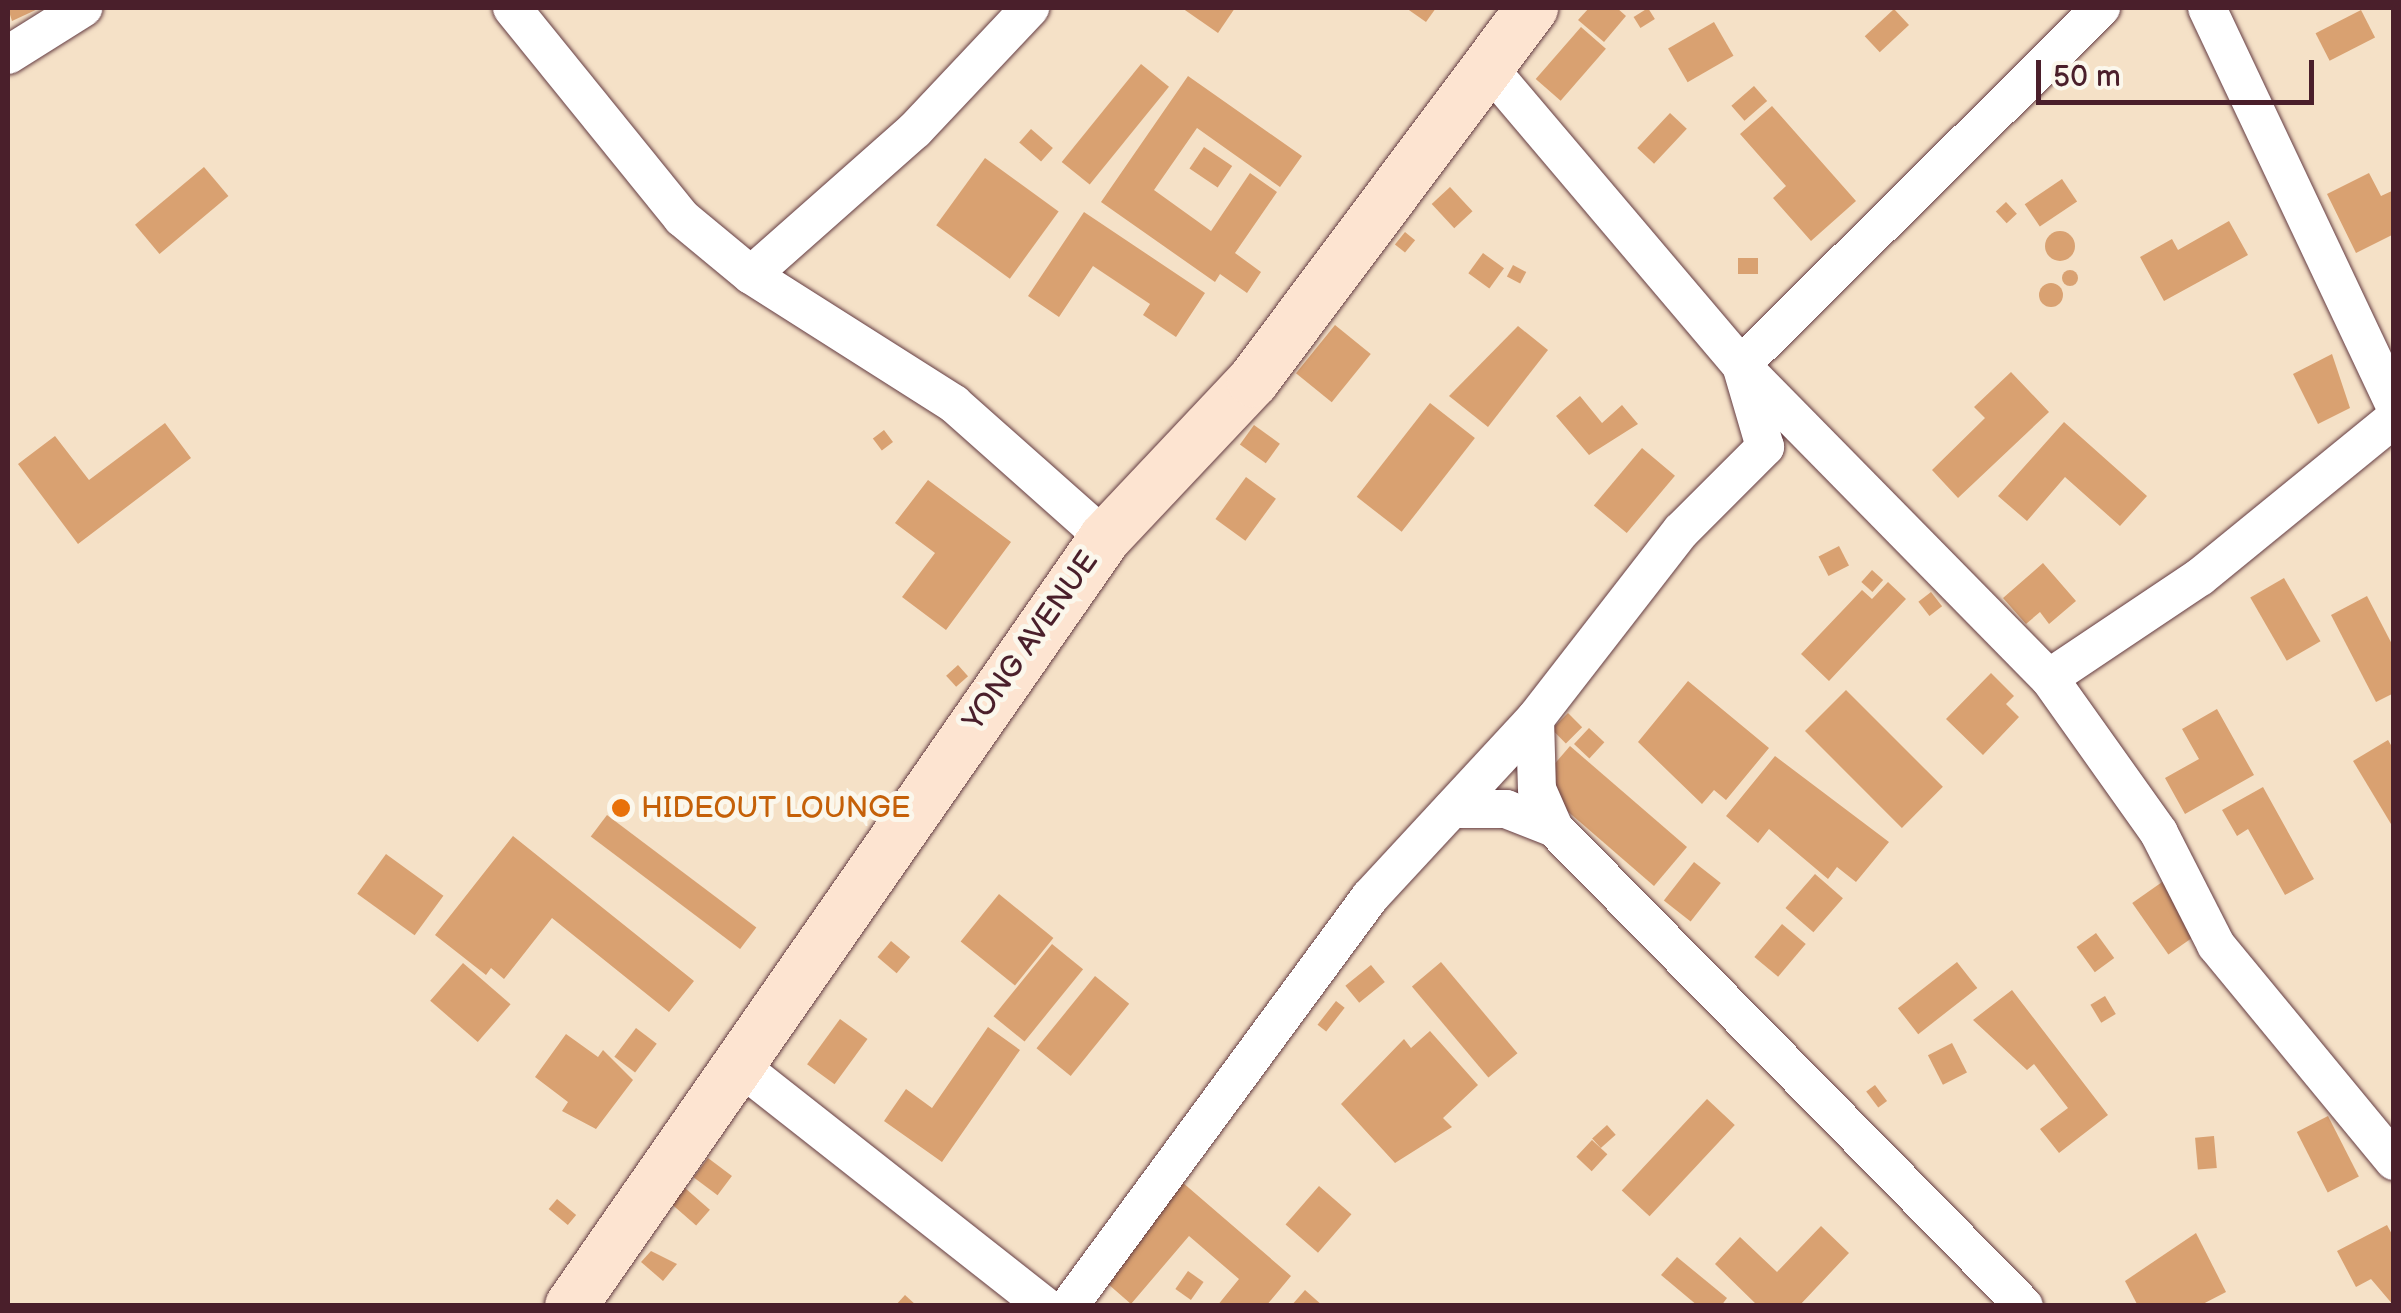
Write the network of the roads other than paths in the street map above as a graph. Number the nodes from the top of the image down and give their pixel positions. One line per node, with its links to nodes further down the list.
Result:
1 (83, 8): 7 (street)
2 (512, 8): 9 (street)
3 (1030, 8): 9 (street)
4 (1532, 8): 8 (street, YONG AVENUE)
5 (2101, 8): 10 (street)
6 (2207, 8): 11 (street)
7 (8, 55)
8 (1488, 67): 10 (street); 13 (street, YONG AVENUE)
9 (751, 275): 13 (street)
10 (1740, 365): 14 (street); 15 (street)
11 (2394, 403)
12 (2394, 419): 14 (street)
13 (1105, 538): 18 (street, YONG AVENUE)
14 (2048, 678): 19 (street)
15 (1535, 719): 16 (street); 17 (street)
16 (1452, 809): 17 (street); 22 (street)
17 (1554, 828): 23 (street)
18 (741, 1067): 20 (street, YONG AVENUE); 21 (street)
19 (2394, 1161)
20 (571, 1306)
21 (1045, 1306)
22 (1069, 1306)
23 (2024, 1306)

